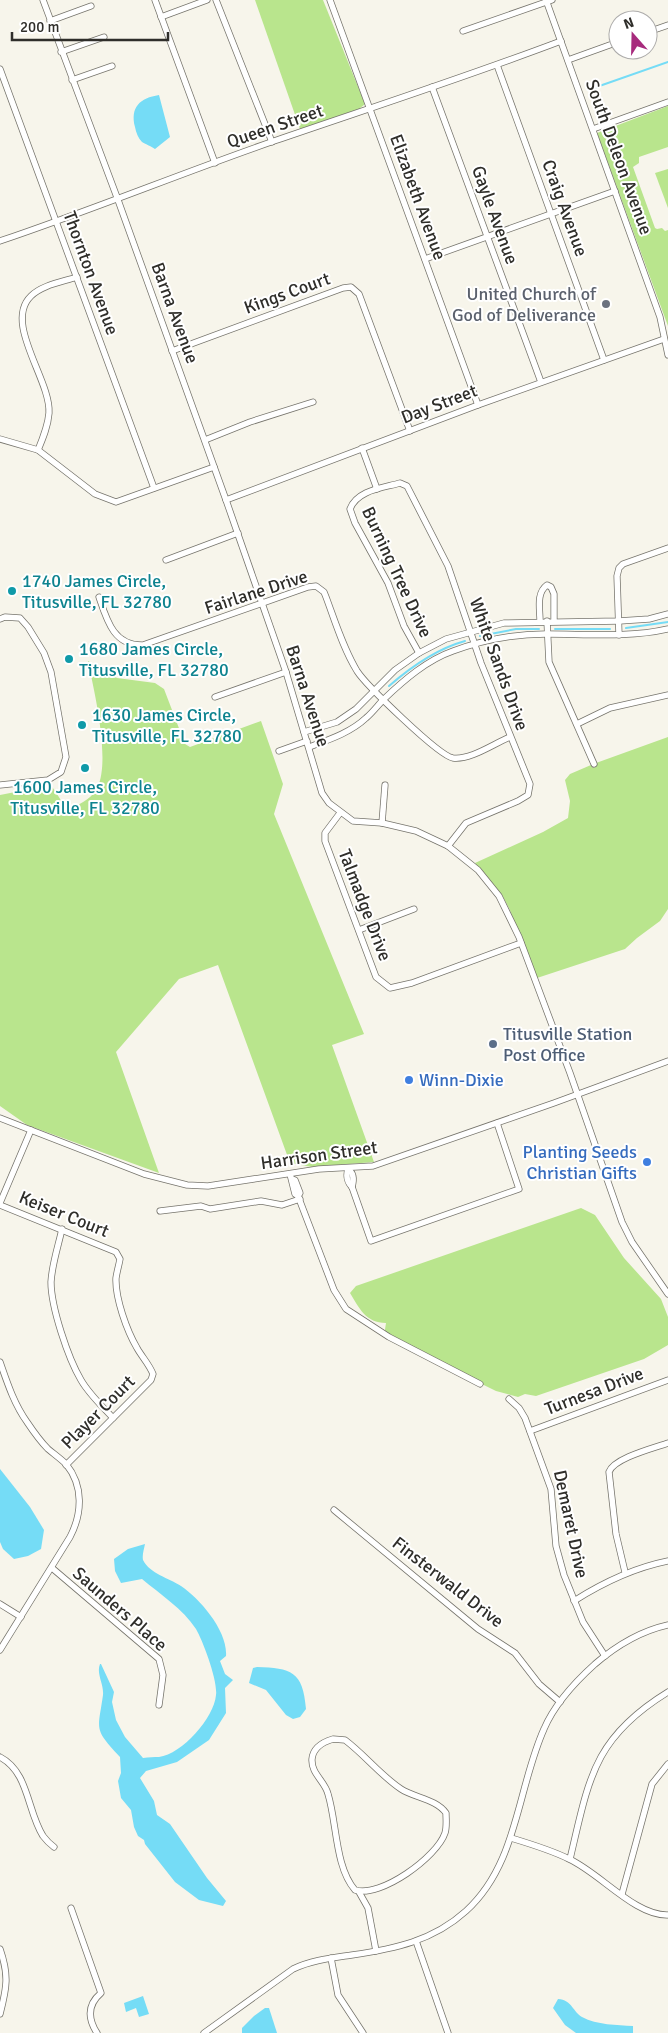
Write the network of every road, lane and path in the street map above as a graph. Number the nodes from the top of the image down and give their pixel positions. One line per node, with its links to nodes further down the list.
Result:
1 (43, 0): 9 (street, Barna Avenue)
2 (155, 0): 8 (street)
3 (207, 0): 8 (street)
4 (216, 0): 24 (street)
5 (330, 0): 22 (street, Elizabeth Avenue)
6 (548, 1): 10 (street); 12 (street, South Deleon Avenue)
7 (91, 6): 9 (street)
8 (161, 17): 25 (street)
9 (50, 21): 14 (street, Barna Avenue)
10 (463, 31)
11 (104, 37): 14 (street)
12 (561, 42): 15 (street, South Deleon Avenue); 16 (street, Queen Street)
13 (608, 46): 15 (street)
14 (61, 52): 19 (street, Barna Avenue)
15 (568, 60): 23 (street, South Deleon Avenue)
16 (497, 65): 20 (street, Queen Street); 28 (street, Craig Avenue)
17 (112, 66): 19 (street)
18 (0, 69): 29 (street, Thornton Avenue)
19 (72, 80): 27 (street, Barna Avenue)
20 (432, 87): 22 (street, Queen Street); 30 (street, Gayle Avenue)
21 (668, 102): 23 (street)
22 (370, 108): 24 (street, Queen Street); 32 (street, Elizabeth Avenue)
23 (593, 129): 26 (street, South Deleon Avenue)
24 (272, 142): 25 (street, Queen Street)
25 (215, 163): 27 (street, Queen Street)
26 (615, 191): 28 (street); 34 (street, South Deleon Avenue)
27 (118, 200): 29 (street, Queen Street); 35 (street, Barna Avenue)
28 (551, 214): 30 (street); 37 (street, Craig Avenue)
29 (56, 222): 31 (street, Queen Street); 33 (street, Thornton Avenue)
30 (487, 237): 32 (street); 38 (street, Gayle Avenue)
31 (0, 241)
32 (425, 259): 40 (street, Elizabeth Avenue)
33 (77, 277): 45 (street); 47 (street, Thornton Avenue)
34 (664, 339): 36 (street, South Deleon Avenue); 37 (street, Day Street)
35 (172, 350): 41 (street, Kings Court); 43 (street, Barna Avenue)
36 (668, 355)
37 (604, 360): 38 (street, Day Street)
38 (542, 382): 40 (street, Day Street)
39 (313, 402): 43 (street)
40 (478, 405): 41 (street, Day Street)
41 (410, 431): 44 (street, Day Street)
42 (0, 439): 45 (street)
43 (205, 440): 46 (street, Barna Avenue)
44 (362, 448): 48 (street); 49 (street, Day Street)
45 (38, 450): 47 (street)
46 (214, 467): 47 (street); 49 (street, Barna Avenue)
47 (154, 488)
48 (377, 489): 62 (street, White Sands Drive); 66 (street, Burning Tree Drive)
49 (226, 500): 50 (street, Barna Avenue)
50 (238, 533): 52 (street); 54 (street, Barna Avenue)
51 (668, 548): 59 (street)
52 (166, 560)
53 (99, 598): 54 (street, Fairlane Drive)
54 (261, 604): 67 (street, Barna Avenue); 68 (street, Fairlane Drive)
55 (668, 614): 59 (street)
56 (0, 619): 78 (street)
57 (540, 621): 58 (street); 60 (street); 62 (street)
58 (547, 621): 60 (street); 63 (street)
59 (619, 621): 60 (street); 64 (street)
60 (554, 622)
61 (668, 629): 64 (street)
62 (470, 632): 65 (street, White Sands Drive); 66 (street)
63 (546, 634): 64 (street); 65 (street); 72 (street)
64 (619, 635)
65 (474, 644): 71 (street); 74 (street, White Sands Drive)
66 (419, 653): 68 (street)
67 (286, 672): 70 (street); 73 (street, Barna Avenue)
68 (374, 690): 71 (street, Fairlane Drive); 73 (street)
69 (668, 695): 72 (street)
70 (215, 698)
71 (383, 700): 74 (street, Fairlane Drive); 75 (street)
72 (577, 724): 77 (street)
73 (304, 732): 75 (street, Barna Avenue)
74 (510, 737): 82 (street, White Sands Drive)
75 (308, 744): 76 (street); 80 (street, Barna Avenue)
76 (279, 752)
77 (594, 764)
78 (0, 784)
79 (386, 785): 81 (street)
80 (340, 813): 81 (street, Barna Avenue); 84 (street, Talmadge Drive)
81 (382, 823): 82 (street, Barna Avenue)
82 (448, 846): 85 (street, Barna Avenue)
83 (414, 909): 84 (street)
84 (359, 930): 85 (street, Talmadge Drive)
85 (521, 943): 87 (street, Barna Avenue)
86 (668, 1061): 87 (street, Harrison Street)
87 (577, 1095): 89 (street, Harrison Street); 97 (street, Barna Avenue)
88 (0, 1118): 90 (street, Harrison Street)
89 (496, 1123): 91 (street, Harrison Street); 91 (street)
90 (31, 1130): 92 (street, Harrison Street); 94 (street)
91 (348, 1169): 92 (street, Harrison Street)
92 (291, 1176): 93 (street)
93 (299, 1198): 95 (street); 101 (street)
94 (0, 1204): 96 (street, Keiser Court)
95 (160, 1211)
96 (62, 1230): 99 (street, Keiser Court); 103 (street)
97 (668, 1294)
98 (0, 1362): 106 (street)
99 (151, 1380): 103 (street, Player Court)
100 (668, 1380): 104 (street, Turnesa Drive)
101 (480, 1384)
102 (509, 1399): 104 (street, Demaret Drive)
103 (113, 1418): 106 (street, Player Court)
104 (530, 1431): 111 (street, Demaret Drive)
105 (668, 1443): 110 (street)
106 (66, 1464): 109 (street)
107 (334, 1510): 118 (street, Finsterwald Drive)
108 (668, 1561): 110 (street)
109 (52, 1568): 113 (street); 119 (street, Saunders Place)
110 (625, 1572): 111 (street)
111 (574, 1601): 116 (street, Demaret Drive)
112 (0, 1604): 113 (street)
113 (21, 1617): 115 (street)
114 (668, 1626): 116 (street)
115 (0, 1650)
116 (605, 1656): 118 (street)
117 (668, 1692): 124 (street)
118 (560, 1702): 122 (street)
119 (159, 1705)
120 (0, 1757): 123 (street)
121 (668, 1764): 126 (street)
122 (511, 1838): 124 (street); 129 (street)
123 (54, 1847)
124 (570, 1859): 126 (street)
125 (359, 1892): 125 (street); 131 (street)
126 (622, 1894): 128 (street)
127 (71, 1908): 134 (street)
128 (668, 1915)
129 (416, 1942): 131 (street); 137 (street)
130 (0, 1949): 133 (street)
131 (376, 1952): 132 (street)
132 (330, 1958): 135 (street); 136 (street)
133 (0, 2014)
134 (96, 2033)
135 (204, 2033)
136 (363, 2033)
137 (448, 2033)

